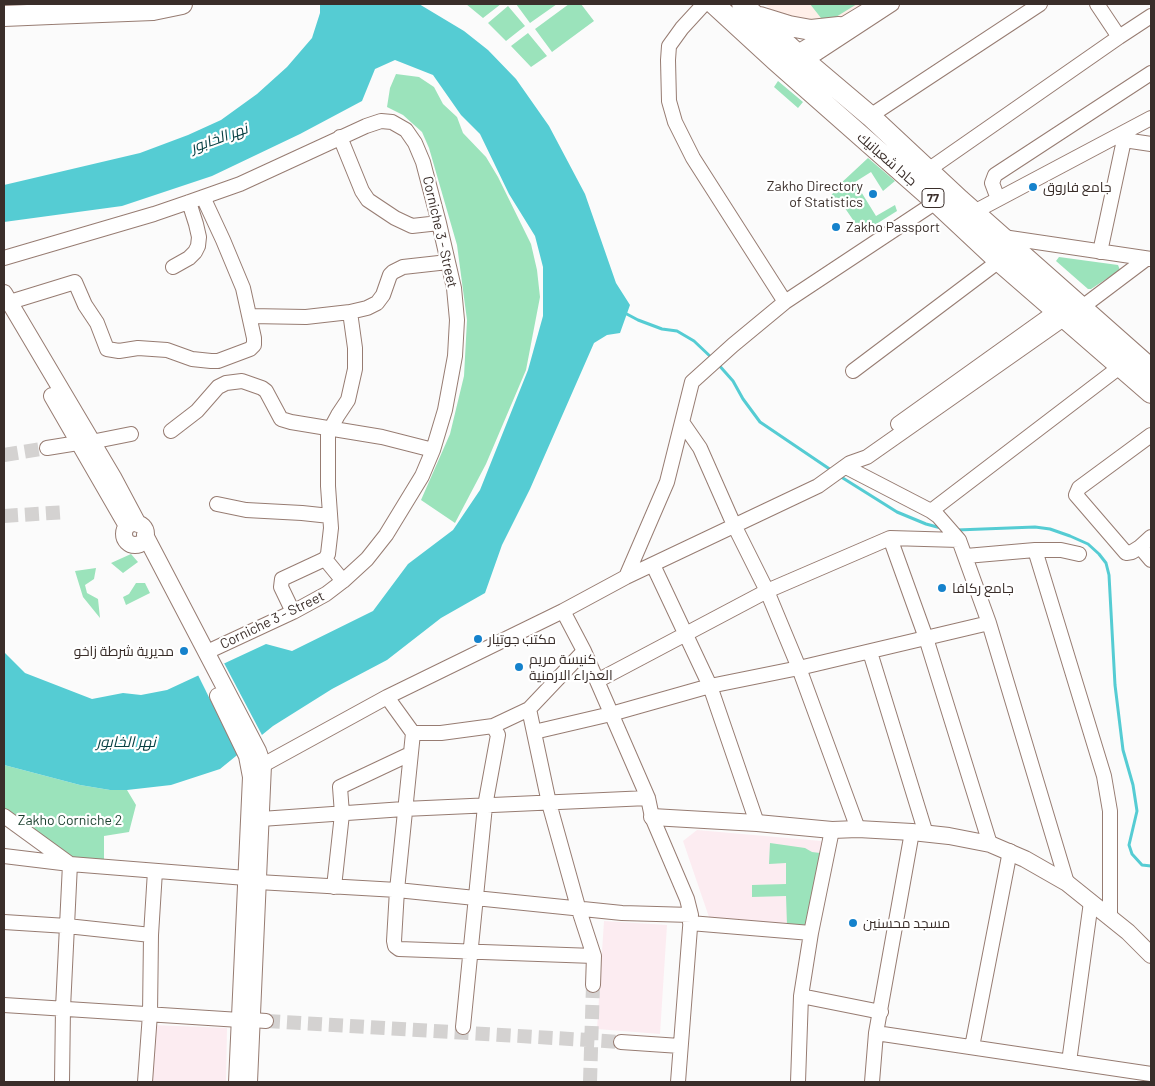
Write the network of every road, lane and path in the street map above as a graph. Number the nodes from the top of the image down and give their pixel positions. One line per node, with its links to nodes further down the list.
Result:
1 (11, 4): 13 (main road)
2 (182, 4): 10 (highway)
3 (704, 4): 40 (street)
4 (714, 4): 18 (highway, جادا شعبانيك / 77)
5 (876, 4): 15 (street)
6 (892, 4): 17 (street)
7 (1040, 4): 21 (street)
8 (1097, 4): 16 (street)
9 (748, 9): 15 (highway); 17 (highway, جادا شعبانيك / 77)
10 (123, 10): 11 (highway, bridge); 13 (main road)
11 (4, 16)
12 (1151, 16): 16 (street)
13 (22, 24): 14 (main road)
14 (4, 25)
15 (839, 26): 17 (street)
16 (1119, 37): 26 (street)
17 (804, 58): 18 (street); 20 (highway, جادا شعبانيك / 77)
18 (776, 61): 20 (highway, جادا شعبانيك / 77)
19 (1151, 74): 28 (street)
20 (817, 83): 21 (highway, جادا شعبانيك / 77); 29 (highway, جادا شعبانيك / 77)
21 (870, 116): 26 (highway, جادا شعبانيك / 77)
22 (1151, 118): 24 (street)
23 (340, 137): 27 (street, Corniche 3 - Street); 31 (street); 31 (street, Corniche 3 - Street)
24 (1122, 137): 25 (street); 28 (street); 33 (street)
25 (1151, 144)
26 (928, 170): 30 (highway, جادا شعبانيك / 77)
27 (196, 200): 34 (street, Corniche 3 - Street); 38 (street); 43 (street)
28 (998, 200): 30 (street)
29 (936, 202): 36 (highway, جادا شعبانيك / 77); 40 (street)
30 (974, 212): 32 (highway, جادا شعبانيك / 77)
31 (439, 223): 37 (street, Corniche 3 - Street)
32 (1003, 237): 33 (street); 42 (highway, جادا شعبانيك / 77)
33 (1100, 252): 35 (street)
34 (4, 258)
35 (1148, 259): 42 (street)
36 (999, 261): 42 (highway, جادا شعبانيك / 77); 47 (street)
37 (448, 262): 41 (street); 57 (street, Corniche 3 - Street)
38 (173, 267)
39 (6, 301): 44 (street); 55 (main road)
40 (784, 302): 50 (street)
41 (350, 312): 43 (street); 51 (street)
42 (1067, 312): 45 (highway, جادا شعبانيك / 77); 46 (highway, جادا شعبانيك / 77); 58 (street)
43 (250, 316): 44 (street)
44 (218, 362): 48 (street)
45 (1121, 366): 49 (highway, جادا شعبانيك / 77); 60 (street)
46 (1151, 369)
47 (853, 371)
48 (226, 383): 51 (street); 52 (street)
49 (1151, 393)
50 (682, 422): 62 (street); 73 (street)
51 (330, 428): 57 (street); 61 (street)
52 (171, 431)
53 (130, 434): 55 (street)
54 (1151, 435): 66 (street)
55 (85, 442): 56 (street); 83 (main road)
56 (47, 448)
57 (434, 450): 74 (street, Corniche 3 - Street)
58 (847, 466): 60 (street); 62 (street)
59 (217, 504): 61 (street)
60 (934, 514): 65 (street)
61 (330, 516): 70 (street)
62 (734, 525): 72 (street); 75 (street)
63 (1151, 537): 66 (street)
64 (890, 538): 65 (street); 75 (street); 80 (street)
65 (957, 538): 69 (street)
66 (1136, 549): 71 (street)
67 (1035, 550): 68 (street); 69 (street); 119 (street)
68 (1079, 554)
69 (966, 556): 78 (street)
70 (325, 558): 74 (street); 77 (street)
71 (1151, 560)
72 (653, 565): 73 (street); 79 (street)
73 (626, 577): 76 (street)
74 (343, 581): 77 (street, Corniche 3 - Street)
75 (767, 591): 79 (street); 84 (street)
76 (563, 611): 81 (street); 87 (street)
77 (293, 612): 83 (street, Corniche 3 - Street)
78 (989, 623): 80 (street); 113 (street)
79 (685, 635): 85 (street); 86 (street)
80 (926, 638): 82 (street); 107 (street)
81 (584, 651): 85 (street); 88 (street)
82 (870, 652): 84 (street); 106 (street)
83 (209, 663): 94 (main road)
84 (799, 668): 86 (street); 104 (street)
85 (597, 681): 89 (street)
86 (710, 686): 89 (street); 103 (street)
87 (387, 697): 92 (street); 94 (street)
88 (529, 710): 90 (street); 91 (street)
89 (611, 714): 91 (street); 95 (street)
90 (494, 726): 92 (street); 97 (street)
91 (534, 732): 96 (street)
92 (413, 733): 93 (street)
93 (410, 754): 98 (street); 99 (street)
94 (256, 757): 102 (main road); 112 (main road)
95 (648, 798): 96 (street); 101 (street)
96 (549, 803): 97 (street); 118 (street)
97 (485, 806): 98 (street); 116 (street)
98 (404, 810): 99 (street); 115 (street)
99 (342, 814): 102 (street); 114 (street)
100 (4, 816): 110 (street)
101 (652, 817): 103 (main road); 120 (street)
102 (261, 819): 112 (main road)
103 (757, 823): 105 (main road)
104 (858, 829): 105 (main road); 106 (main road)
105 (832, 830): 123 (street)
106 (919, 833): 107 (main road); 132 (street)
107 (990, 844): 108 (main road)
108 (1010, 851): 113 (main road); 139 (street)
109 (4, 856): 110 (street)
110 (70, 864): 111 (street); 122 (street)
111 (155, 871): 112 (street); 124 (street)
112 (252, 880): 114 (street); 134 (main road)
113 (1067, 883): 117 (main road)
114 (334, 887): 115 (street)
115 (397, 890): 116 (street); 125 (street)
116 (475, 898): 118 (street); 125 (street)
117 (1092, 902): 119 (main road); 140 (street)
118 (578, 907): 120 (street); 127 (street)
119 (1110, 917): 126 (main road)
120 (690, 919): 123 (street); 138 (street)
121 (4, 922): 122 (street)
122 (67, 926): 124 (street); 131 (street)
123 (811, 933): 129 (street)
124 (151, 935): 133 (street)
125 (470, 951): 127 (street); 135 (street)
126 (1151, 955)
127 (594, 956): 128 (street)
128 (593, 986)
129 (801, 996): 132 (street); 147 (street)
130 (4, 1006): 131 (street)
131 (63, 1008): 133 (street); 142 (street)
132 (880, 1012): 136 (street)
133 (150, 1014): 134 (street); 143 (street)
134 (253, 1020): 144 (main road); 145 (main road)
135 (463, 1027)
136 (876, 1033): 139 (street); 148 (street)
137 (621, 1042): 138 (street)
138 (680, 1046): 146 (street)
139 (972, 1047): 140 (street)
140 (1069, 1062): 141 (street)
141 (1151, 1074)
142 (62, 1082)
143 (145, 1082)
144 (238, 1082)
145 (249, 1082)
146 (678, 1082)
147 (798, 1082)
148 (872, 1082)

